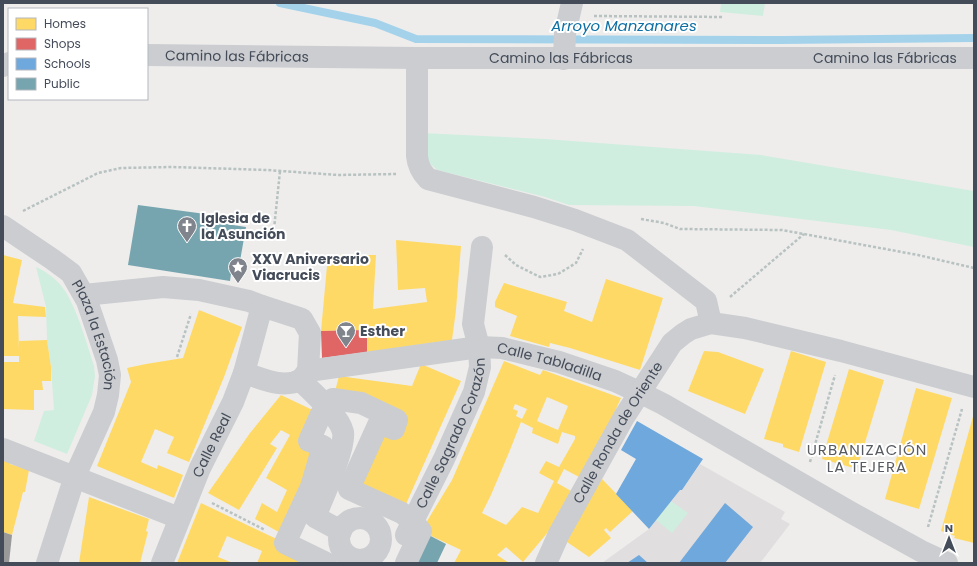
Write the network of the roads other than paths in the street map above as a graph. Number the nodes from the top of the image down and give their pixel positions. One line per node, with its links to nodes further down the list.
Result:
1 (567, 32): 3 (street, Camino las Fábricas); 4 (street, Camino las Fábricas)
2 (148, 55): 3 (street, Camino las Fábricas)
3 (417, 58): 9 (street)
4 (974, 58)
5 (5, 227): 7 (street, Plaza la Estación)
6 (482, 247): 10 (street, Calle Sagrado Corazón)
7 (84, 295): 8 (street); 17 (street, Plaza la Estación)
8 (256, 304): 11 (street, Calle Real); 12 (street)
9 (711, 323): 13 (street); 14 (street, Calle Ronda de Oriente)
10 (479, 347): 12 (street, Calle Tabladilla); 14 (street, Calle Tabladilla); 20 (street, Calle Sagrado Corazón)
11 (244, 373): 12 (street); 19 (street, Calle Real)
12 (304, 375): 15 (street)
13 (971, 386)
14 (641, 393): 27 (street, Calle Ronda de Oriente); 28 (street, Calle Tabladilla)
15 (327, 407): 18 (street); 20 (street); 22 (street)
16 (3, 449): 17 (street)
17 (84, 480): 19 (street); 24 (street, Plaza la Estación)
18 (314, 517): 21 (street); 22 (street)
19 (179, 518): 25 (street, Calle Real)
20 (412, 521): 23 (street)
21 (341, 530): 23 (street); 23 (street)
22 (286, 540): 26 (street)
23 (394, 557)
24 (47, 562)
25 (162, 563)
26 (326, 563)
27 (546, 563)
28 (947, 563)

